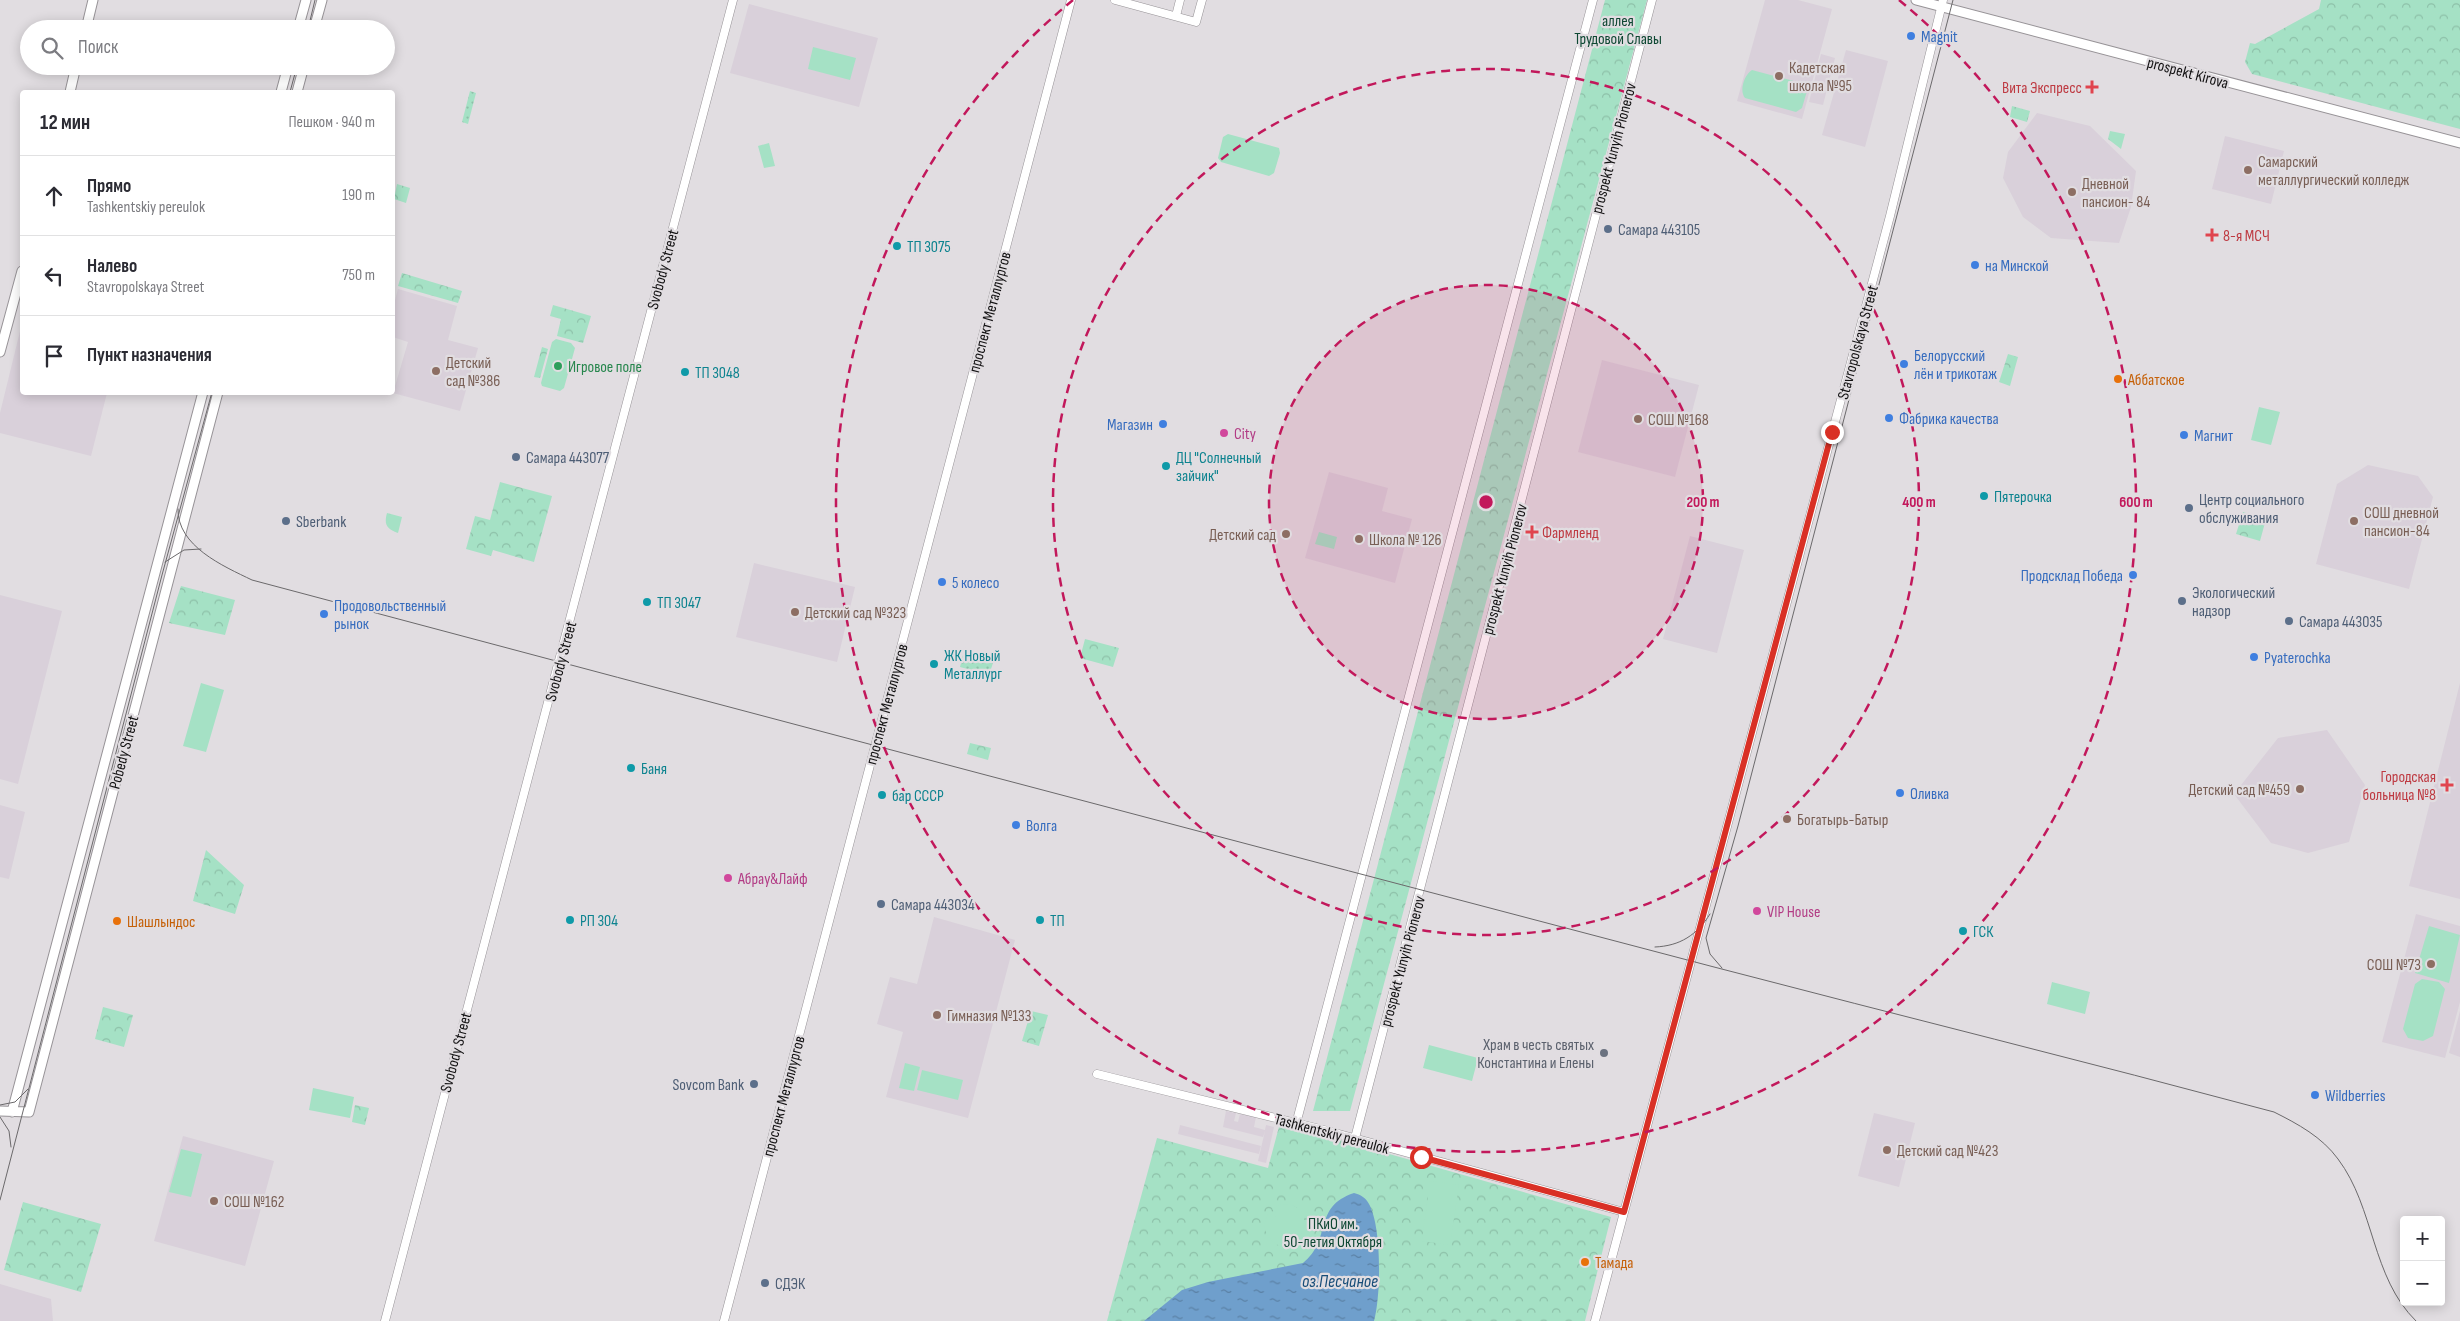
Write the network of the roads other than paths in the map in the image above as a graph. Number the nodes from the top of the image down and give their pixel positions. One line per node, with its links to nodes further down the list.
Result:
1 (94, 0): 14 (main road)
2 (306, 0): 15 (main road)
3 (322, 0): 16 (main road)
4 (733, 0): 34 (street, Svobody Street)
5 (1071, 0): 35 (street, проспект Металлургов)
6 (1115, 0): 13 (street)
7 (1180, 0): 13 (street)
8 (1202, 0): 13 (street)
9 (1593, 0): 31 (street)
10 (1652, 0): 32 (street, prospekt Yunyih Pionerov)
11 (1916, 0): 12 (main road, prospekt Kirova)
12 (1942, 3): 23 (main road, prospekt Kirova); 33 (street, Stavropolskaya Street)
13 (1176, 16)
14 (88, 20)
15 (300, 20)
16 (316, 20)
17 (74, 75): 20 (main road)
18 (286, 75): 21 (main road)
19 (302, 75): 22 (main road)
20 (70, 90)
21 (282, 90)
22 (298, 90)
23 (2460, 143)
24 (20, 278): 25 (main road)
25 (0, 352)
26 (202, 395): 30 (main road, Pobedy Street)
27 (217, 395): 30 (main road, Pobedy Street)
28 (1097, 1074): 31 (street, Tashkentskiy pereulok)
29 (0, 1111): 30 (main road)
30 (12, 1112)
31 (1296, 1124): 32 (street, Tashkentskiy pereulok)
32 (1355, 1138): 33 (street, Tashkentskiy pereulok)
33 (1624, 1212): 36 (street, Stavropolskaya Street)
34 (385, 1321)
35 (724, 1321)
36 (1595, 1321)

